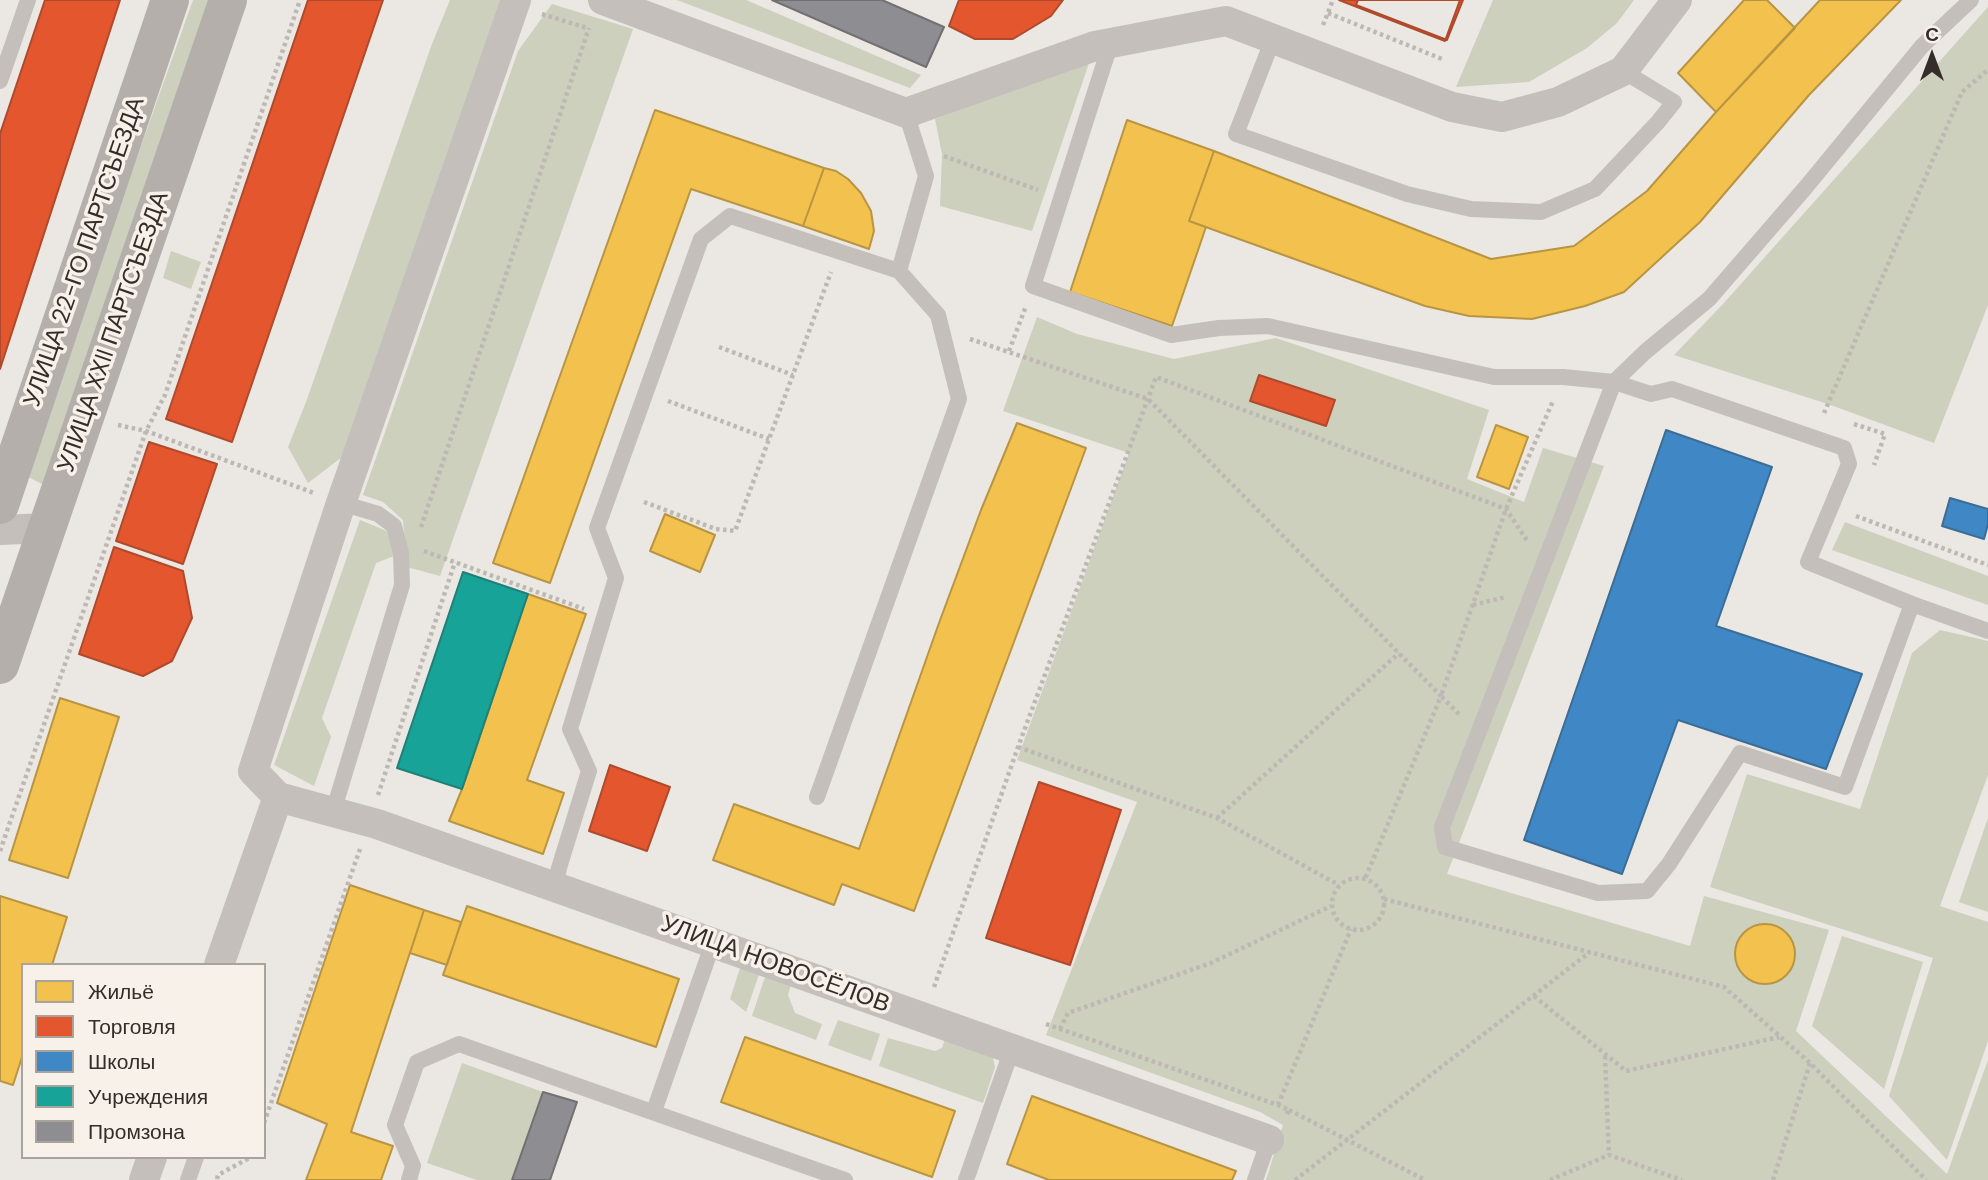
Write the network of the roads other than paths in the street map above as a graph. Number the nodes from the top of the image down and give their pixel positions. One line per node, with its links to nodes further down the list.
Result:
1 (28, 0): 11 (lane)
2 (170, 0): 16 (main road, УЛИЦА 22-ГО ПАРТСЪЕЗДА)
3 (228, 0): 17 (main road, УЛИЦА XXII ПАРТСЪЕЗДА)
4 (516, 0): 15 (street)
5 (1677, 0): 10 (street)
6 (1971, 0): 14 (lane)
7 (597, 10): 12 (street)
8 (1273, 39): 9 (street); 10 (street); 10 (lane)
9 (1111, 42): 12 (street); 14 (lane)
10 (1623, 71)
11 (0, 81)
12 (906, 113): 13 (lane)
13 (899, 271): 23 (lane); 25 (lane)
14 (1614, 382): 19 (lane); 19 (lane)
15 (341, 503): 22 (street); 24 (lane)
16 (0, 505)
17 (47, 528): 18 (street); 21 (main road, УЛИЦА XXII ПАРТСЪЕЗДА)
18 (0, 530)
19 (1912, 604): 20 (lane)
20 (1988, 631)
21 (0, 665)
22 (278, 797): 24 (street, УЛИЦА НОВОСЁЛОВ); 27 (street)
23 (817, 797)
24 (332, 812): 25 (street, УЛИЦА НОВОСЁЛОВ)
25 (555, 887): 26 (street, УЛИЦА НОВОСЁЛОВ)
26 (713, 943): 28 (street, УЛИЦА НОВОСЁЛОВ); 29 (lane)
27 (220, 963)
28 (1012, 1049): 30 (street, УЛИЦА НОВОСЁЛОВ); 37 (lane)
29 (654, 1111): 33 (lane); 36 (lane)
30 (1269, 1140): 38 (lane)
31 (151, 1159): 34 (street)
32 (195, 1159): 35 (lane)
33 (840, 1179)
34 (144, 1180)
35 (188, 1180)
36 (409, 1180)
37 (966, 1180)
38 (1255, 1180)

